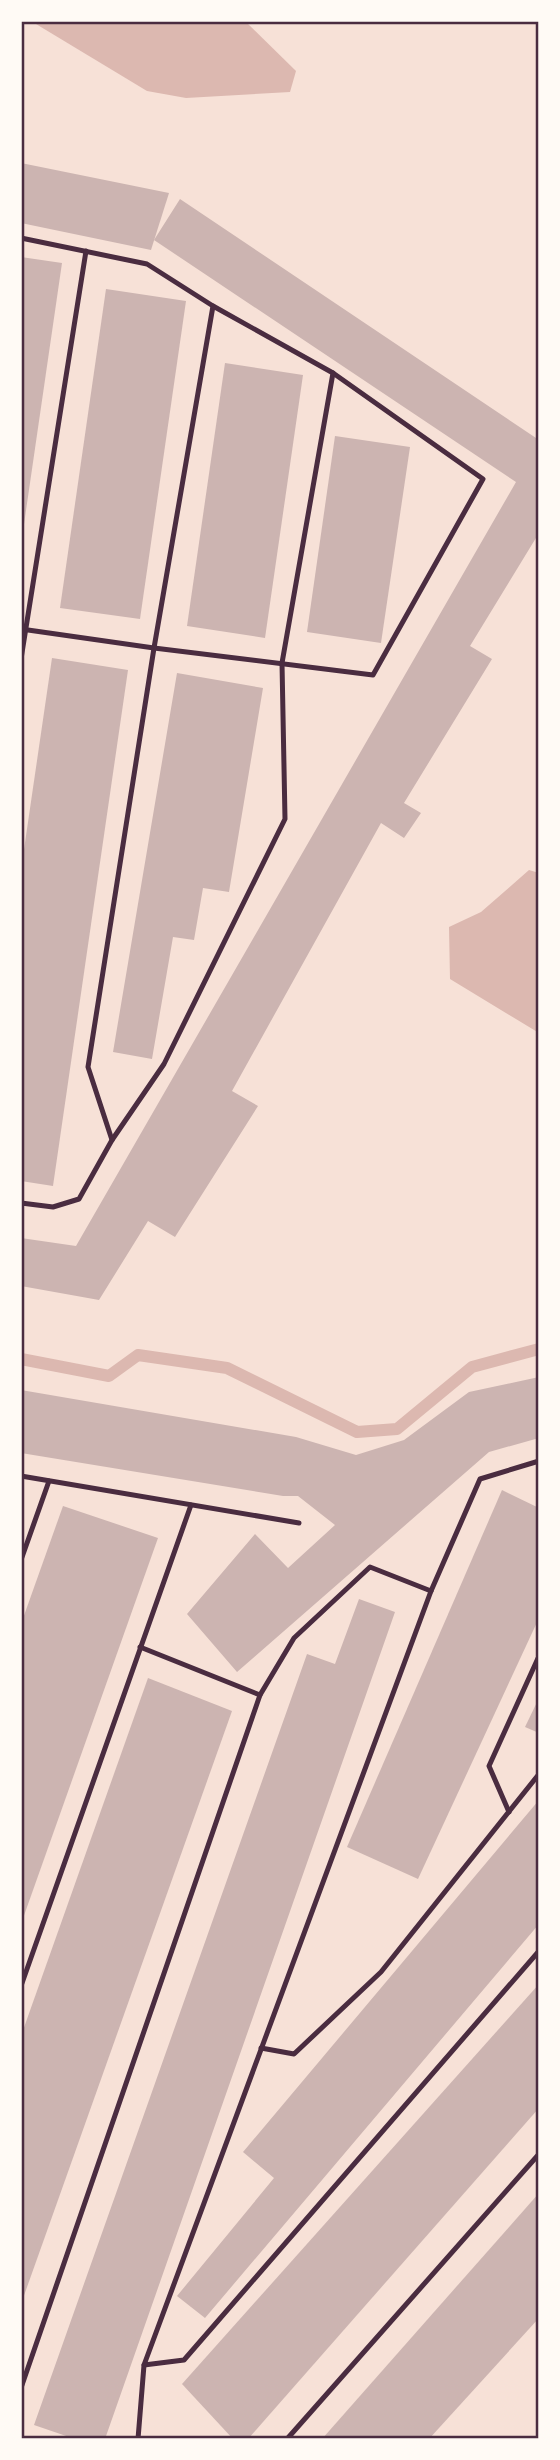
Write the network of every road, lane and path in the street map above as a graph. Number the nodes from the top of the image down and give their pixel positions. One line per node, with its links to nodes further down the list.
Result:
1 (21, 238): 2 (lane)
2 (86, 251): 3 (lane); 5 (lane)
3 (213, 306): 4 (lane); 6 (lane)
4 (333, 373): 8 (lane); 8 (lane)
5 (23, 629): 6 (lane); 7 (lane)
6 (154, 648): 8 (lane); 9 (lane)
7 (21, 659)
8 (282, 663): 9 (lane)
9 (111, 1140): 10 (lane)
10 (21, 1203)
11 (539, 1461): 17 (lane)
12 (21, 1476): 13 (lane)
13 (49, 1481): 14 (lane); 16 (lane)
14 (191, 1505): 15 (lane); 18 (lane)
15 (299, 1523)
16 (21, 1560)
17 (431, 1591): 20 (lane); 25 (lane)
18 (140, 1647): 20 (lane); 24 (lane)
19 (539, 1656): 22 (lane)
20 (260, 1695): 28 (lane)
21 (539, 1774): 22 (lane)
22 (509, 1812): 25 (lane)
23 (539, 1951): 27 (lane)
24 (21, 1986)
25 (261, 2048): 27 (lane)
26 (539, 2154): 30 (lane)
27 (144, 2365): 29 (lane)
28 (21, 2388)
29 (138, 2439)
30 (287, 2439)

